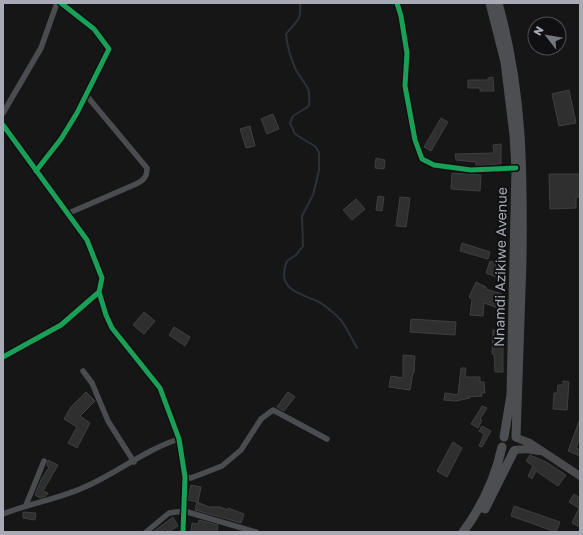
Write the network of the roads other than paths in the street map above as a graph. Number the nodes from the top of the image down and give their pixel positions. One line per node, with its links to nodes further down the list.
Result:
1 (57, 3): 7 (street)
2 (61, 3): 6 (street)
3 (397, 3): 9 (street)
4 (490, 3): 9 (main road, Nnamdi Azikiwe Avenue)
5 (498, 3): 16 (main road, Nnamdi Azikiwe Avenue)
6 (86, 95): 10 (street); 11 (street)
7 (3, 113)
8 (3, 125): 10 (street)
9 (516, 168): 15 (main road, Nnamdi Azikiwe Avenue)
10 (36, 170): 11 (street)
11 (69, 213): 12 (street)
12 (99, 292): 13 (street); 17 (street)
13 (3, 357)
14 (83, 371): 23 (street)
15 (504, 436): 16 (main road); 19 (main road)
16 (516, 438): 20 (main road); 21 (main road)
17 (179, 439): 23 (street); 25 (street)
18 (327, 439): 25 (street)
19 (502, 447): 20 (main road); 32 (main road)
20 (514, 450): 21 (main road); 33 (main road)
21 (542, 452): 24 (main road)
22 (44, 461): 26 (street)
23 (134, 462): 26 (street)
24 (580, 476)
25 (185, 477): 27 (street)
26 (26, 505): 28 (street)
27 (184, 511): 29 (street); 30 (street); 31 (street)
28 (3, 514)
29 (146, 532)
30 (183, 532)
31 (256, 532)
32 (463, 532)
33 (470, 532)

